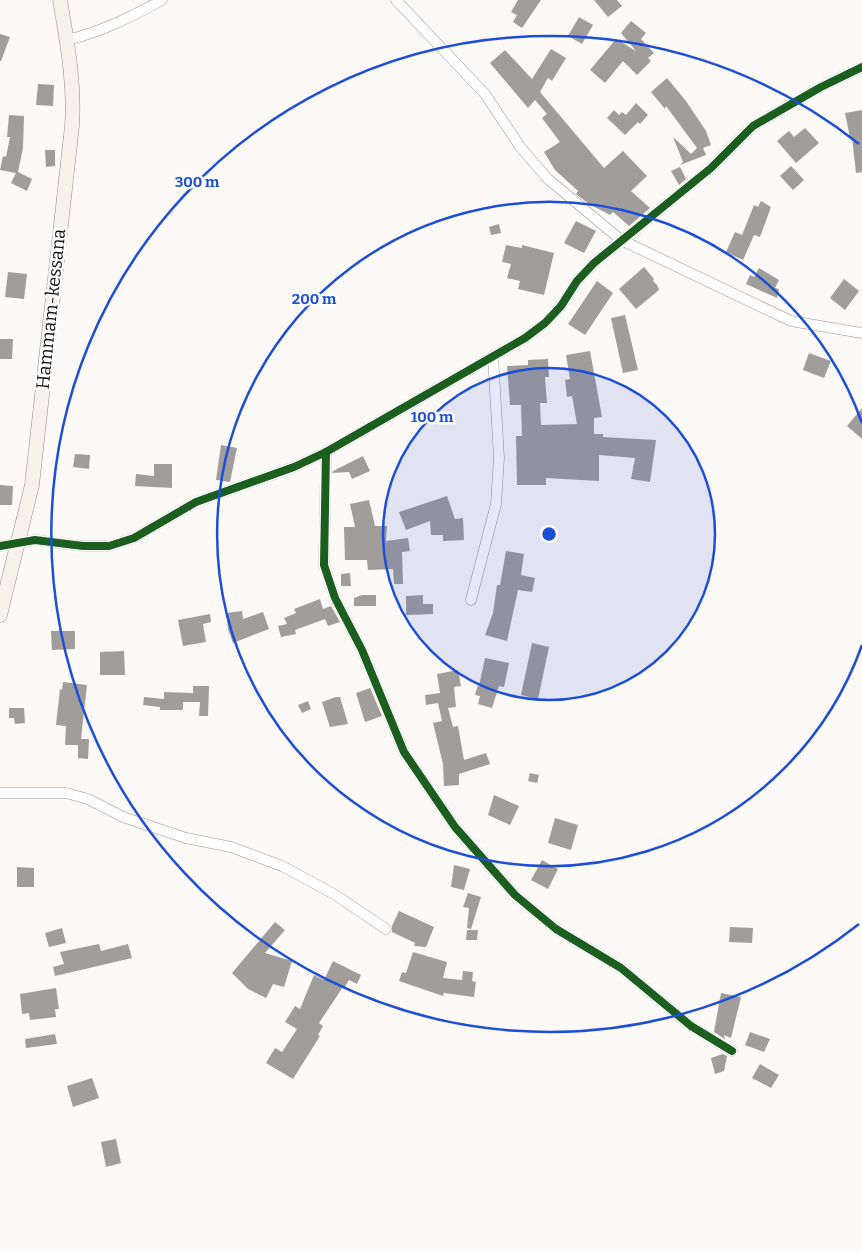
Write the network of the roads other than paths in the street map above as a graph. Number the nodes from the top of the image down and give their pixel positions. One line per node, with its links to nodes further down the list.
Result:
1 (60, 0): 4 (street, Hammam-kessana)
2 (162, 0): 4 (street)
3 (396, 0): 6 (street)
4 (67, 40): 10 (street, Hammam-kessana)
5 (862, 67): 6 (street)
6 (621, 240): 7 (street); 8 (street)
7 (862, 333)
8 (493, 356): 9 (street); 12 (street)
9 (326, 452): 10 (street); 16 (street)
10 (19, 541): 11 (street); 13 (street, Hammam-kessana)
11 (0, 546)
12 (472, 600)
13 (0, 615)
14 (0, 793): 15 (street)
15 (386, 929)
16 (732, 1051)

